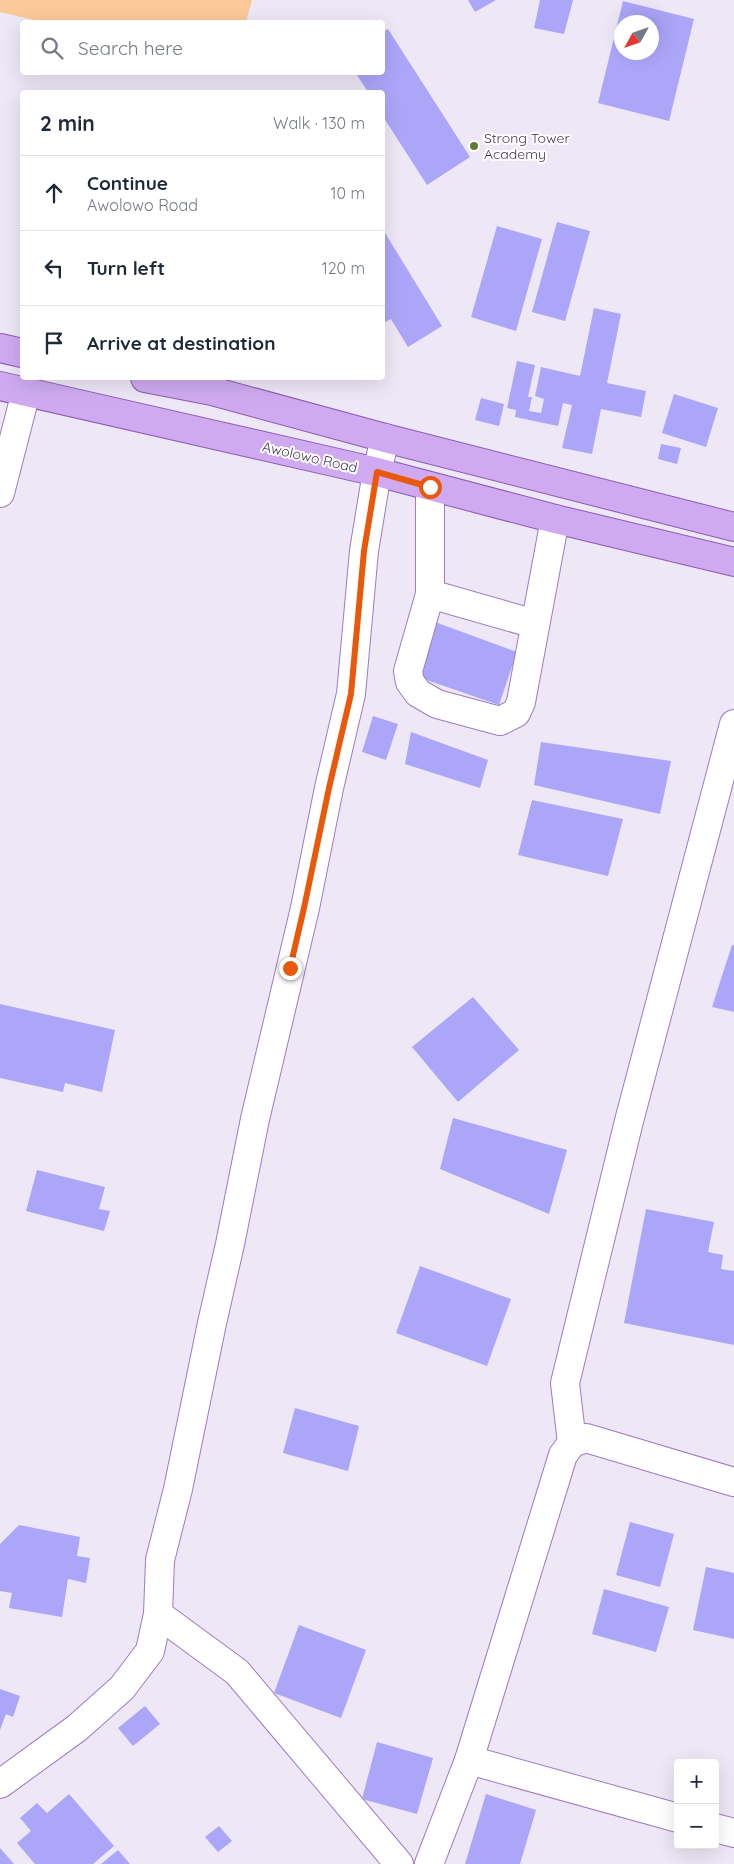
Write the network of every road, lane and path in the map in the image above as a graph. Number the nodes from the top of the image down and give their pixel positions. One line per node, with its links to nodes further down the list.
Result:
1 (0, 348): 2 (main road)
2 (20, 353)
3 (154, 380): 6 (main road)
4 (0, 386): 5 (main road, Awolowo Road)
5 (26, 392): 7 (main road, Awolowo Road); 9 (street)
6 (384, 438): 7 (street); 11 (main road)
7 (377, 472): 8 (main road, Awolowo Road); 18 (street)
8 (430, 487): 10 (main road, Awolowo Road); 13 (street)
9 (0, 493)
10 (555, 519): 12 (main road, Awolowo Road); 14 (street)
11 (734, 527)
12 (734, 562)
13 (430, 594): 14 (street); 14 (street)
14 (535, 624)
15 (734, 724): 16 (street)
16 (572, 1443): 17 (street); 19 (street)
17 (734, 1482)
18 (158, 1614): 20 (street); 24 (street)
19 (469, 1760): 21 (street); 25 (street)
20 (0, 1784)
21 (674, 1817)
22 (719, 1829): 23 (street)
23 (734, 1833)
24 (399, 1864)
25 (430, 1864)

